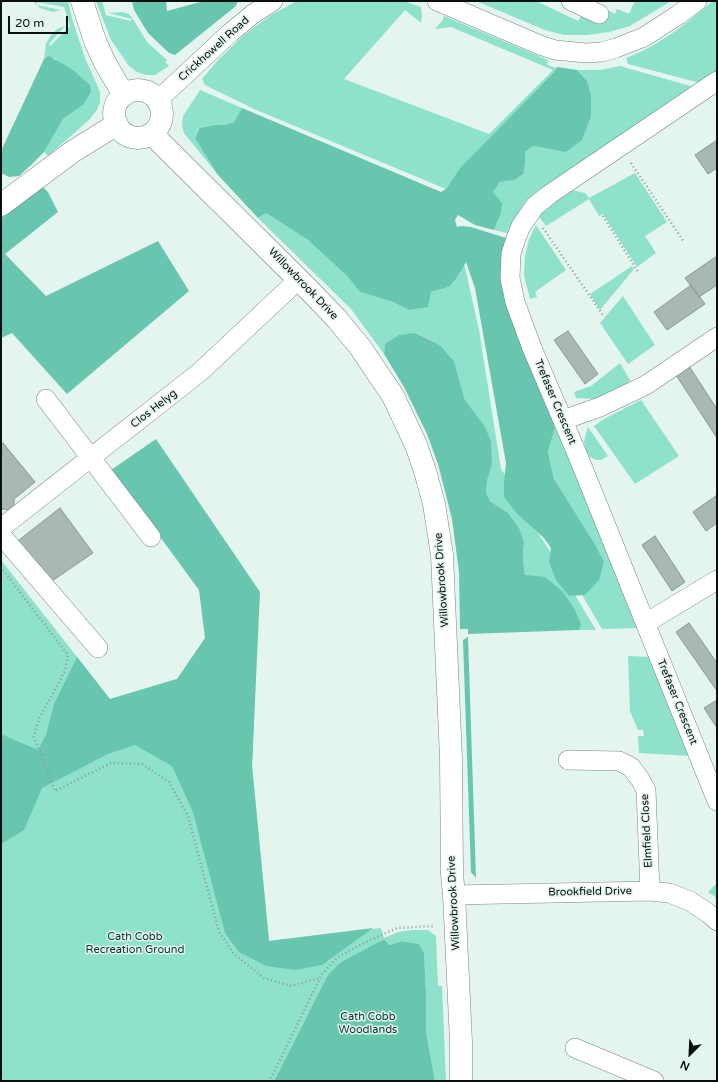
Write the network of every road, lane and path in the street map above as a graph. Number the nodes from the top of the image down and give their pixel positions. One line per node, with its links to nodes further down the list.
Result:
1 (82, 1): 8 (street)
2 (437, 1): 4 (street)
3 (571, 1): 6 (street)
4 (697, 1)
5 (269, 2): 9 (street, Crickhowell Road)
6 (599, 14)
7 (717, 81): 12 (street, Trefaser Crescent)
8 (124, 95): 9 (street); 10 (street)
9 (158, 100): 11 (street)
10 (117, 124): 11 (street); 13 (street)
11 (152, 134): 18 (street, Willowbrook Drive)
12 (620, 147): 14 (street, Trefaser Crescent); 16 (path)
13 (1, 205)
14 (530, 212): 19 (path); 22 (street, Trefaser Crescent)
15 (603, 216): 17 (path)
16 (684, 242)
17 (638, 272)
18 (299, 279): 23 (street, Clos Helyg); 34 (street, Willowbrook Drive)
19 (603, 315)
20 (717, 337): 22 (street)
21 (46, 400): 23 (street)
22 (563, 420): 29 (street, Trefaser Crescent)
23 (91, 458): 24 (street, Clos Helyg); 26 (street)
24 (1, 528)
25 (1, 535): 30 (street)
26 (151, 537)
27 (1, 568): 37 (path)
28 (717, 580): 29 (street)
29 (646, 623): 32 (street, Trefaser Crescent)
30 (98, 648)
31 (568, 760): 33 (street, Elmfield Close)
32 (717, 802)
33 (650, 891): 34 (street, Brookfield Drive); 35 (street, Brookfield Drive)
34 (454, 895): 40 (street, Willowbrook Drive)
35 (717, 921)
36 (438, 926): 37 (path)
37 (320, 978): 39 (path)
38 (575, 1048): 41 (street)
39 (270, 1081)
40 (461, 1081)
41 (654, 1081)

